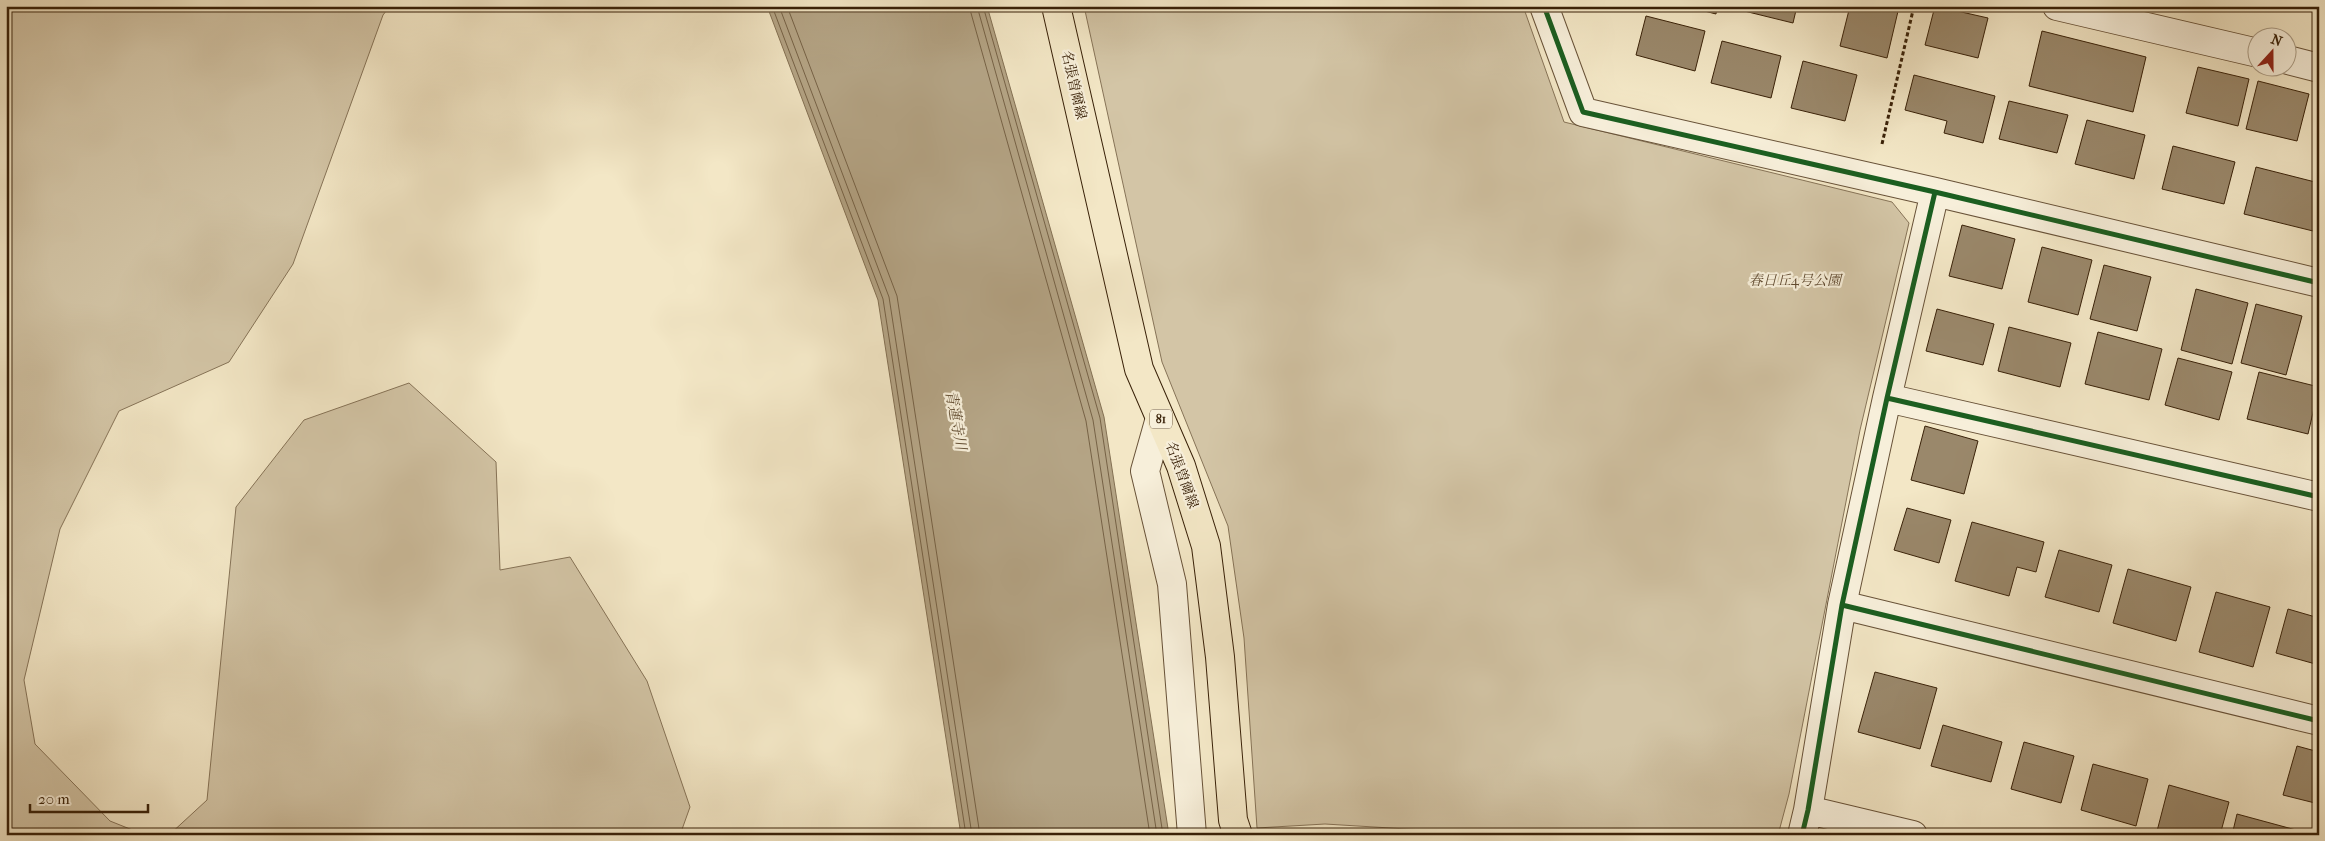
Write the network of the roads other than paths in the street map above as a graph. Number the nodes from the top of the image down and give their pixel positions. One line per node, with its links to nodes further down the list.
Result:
1 (1056, 6): 10 (main road, 名張曽爾線 / 81)
2 (1544, 6): 7 (street)
3 (2057, 6): 4 (street)
4 (2248, 51)
5 (2298, 63): 6 (street)
6 (2319, 68)
7 (1935, 192): 8 (street); 9 (street)
8 (2319, 283)
9 (1886, 398): 11 (street); 12 (street)
10 (1160, 418): 15 (street); 16 (main road, 名張曽爾線 / 81)
11 (2319, 497)
12 (1842, 605): 13 (street); 14 (street)
13 (2319, 721)
14 (1805, 822): 17 (street)
15 (1192, 835)
16 (1238, 835)
17 (1913, 835)

